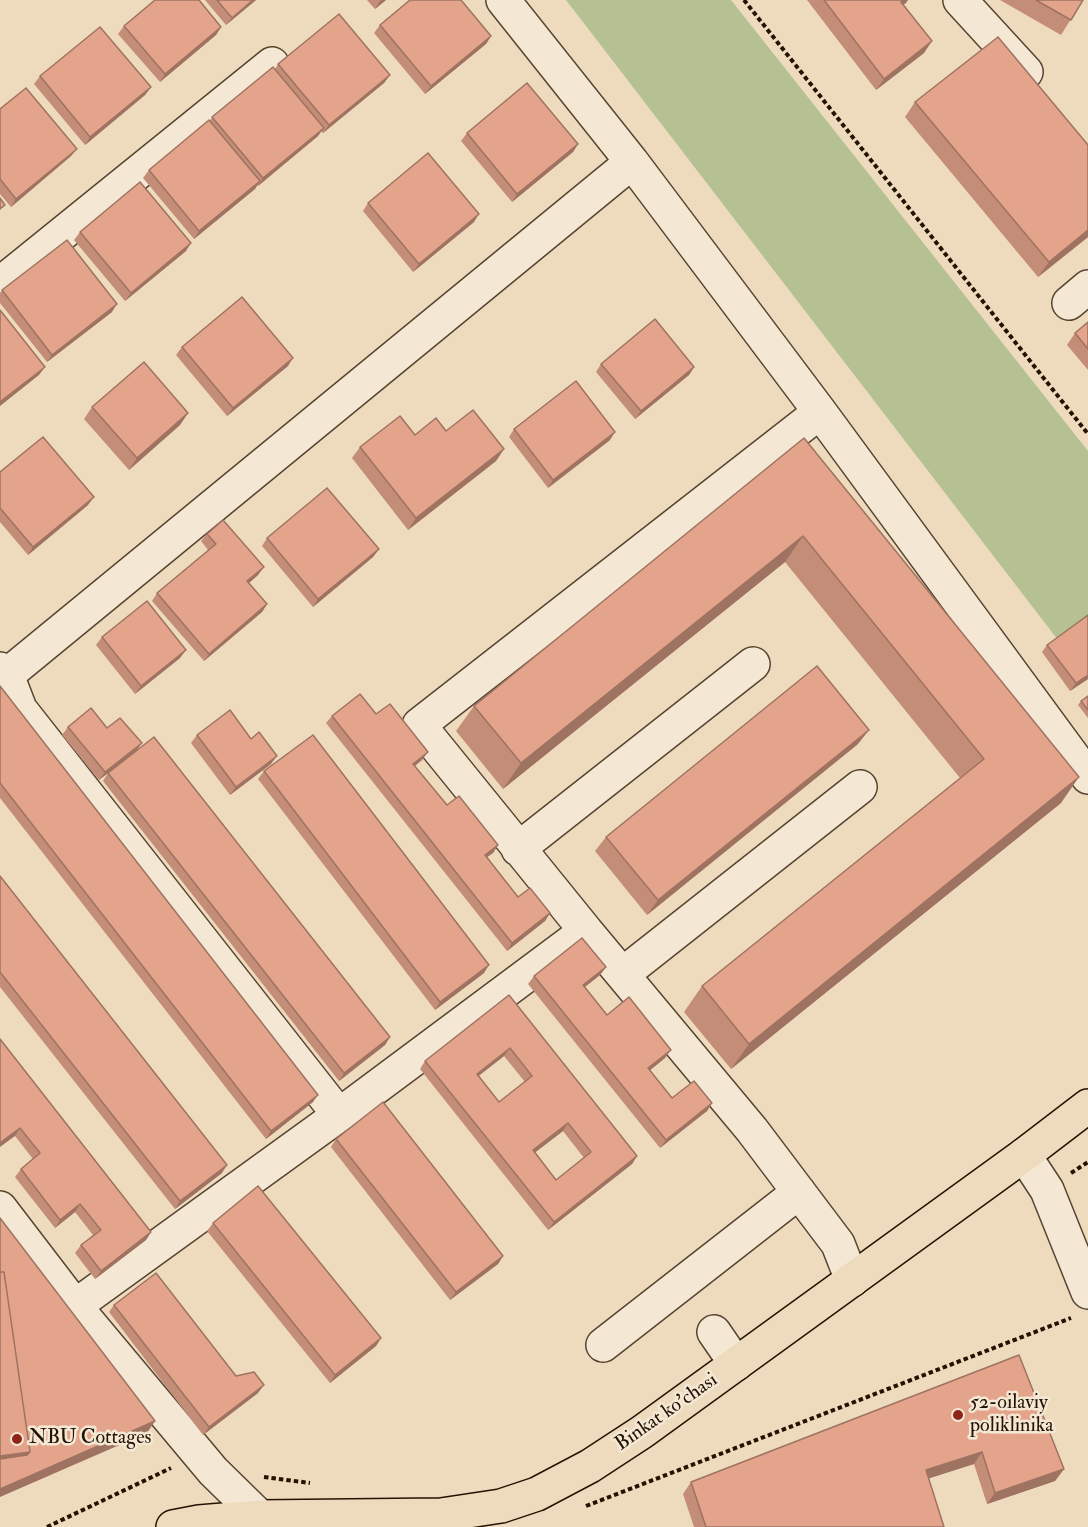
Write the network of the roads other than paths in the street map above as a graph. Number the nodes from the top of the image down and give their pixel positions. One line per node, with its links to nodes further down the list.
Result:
1 (503, 0): 5 (lane)
2 (960, 0): 4 (lane)
3 (272, 64): 6 (lane)
4 (1045, 96)
5 (632, 162): 7 (lane); 9 (lane)
6 (0, 284)
7 (820, 412): 10 (lane); 12 (lane)
8 (753, 664): 12 (lane)
9 (3, 672): 16 (lane)
10 (1088, 777)
11 (860, 787): 14 (lane)
12 (518, 849): 13 (lane)
13 (586, 931): 14 (lane); 16 (lane)
14 (623, 974): 18 (lane)
15 (1088, 1106): 17 (main road, Binkat ko'chasi)
16 (339, 1115): 22 (lane)
17 (1024, 1155): 20 (main road, Binkat ko'chasi); 21 (lane)
18 (799, 1192): 20 (lane); 24 (lane)
19 (0, 1208): 22 (lane)
20 (852, 1280): 25 (main road, Binkat ko'chasi)
21 (1083, 1304)
22 (75, 1306): 26 (lane)
23 (714, 1332): 25 (lane)
24 (603, 1346)
25 (736, 1364): 27 (main road, Binkat ko'chasi)
26 (260, 1517): 27 (main road, Binkat ko'chasi); 28 (main road, Binkat ko'chasi)
27 (443, 1521)
28 (173, 1527)

